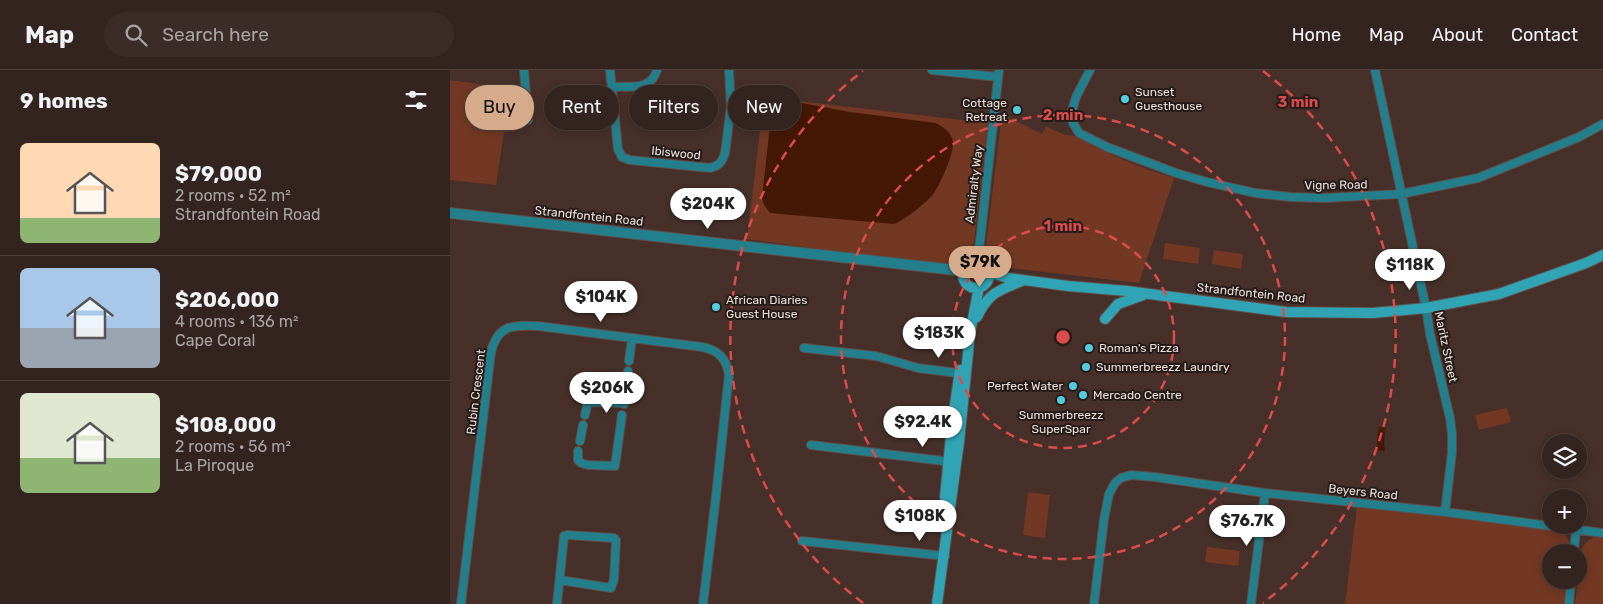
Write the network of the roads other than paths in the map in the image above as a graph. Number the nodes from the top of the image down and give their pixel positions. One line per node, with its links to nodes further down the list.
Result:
1 (524, 70): 9 (street)
2 (610, 70): 10 (street, Ibiswood)
3 (657, 70): 11 (street)
4 (729, 70): 13 (street, Ibiswood)
5 (932, 70): 8 (street)
6 (1090, 70): 14 (street, Vigne Road)
7 (1375, 70): 14 (street, Maritz Street)
8 (999, 74): 17 (street, Admiralty Way)
9 (525, 85)
10 (613, 85)
11 (619, 87)
12 (1603, 124): 14 (street, Vigne Road)
13 (616, 130)
14 (1401, 194): 23 (street, Maritz Street)
15 (450, 213): 18 (street, Strandfontein Road)
16 (1603, 255): 23 (main road, Strandfontein Road)
17 (978, 263): 18 (main road); 19 (main road)
18 (964, 271): 21 (main road)
19 (988, 276): 20 (main road, Strandfontein Road); 21 (main road)
20 (1026, 280): 22 (main road, Strandfontein Road); 25 (main road)
21 (976, 287): 25 (main road); 30 (main road)
22 (1149, 294): 23 (main road, Strandfontein Road); 24 (main road)
23 (1426, 308): 41 (street, Maritz Street)
24 (1105, 319)
25 (970, 334): 30 (main road)
26 (632, 338): 28 (street); 49 (street, Rubin Crescent); 51 (street, Rubin Crescent)
27 (804, 348): 30 (street)
28 (629, 361)
29 (628, 371): 31 (street)
30 (963, 373): 39 (main road)
31 (626, 380)
32 (625, 391): 33 (street)
33 (585, 415)
34 (622, 415): 38 (street)
35 (583, 425): 36 (street)
36 (580, 441)
37 (811, 444): 39 (street)
38 (578, 451)
39 (952, 462): 46 (main road)
40 (1265, 493): 41 (street, Beyers Road); 53 (street, Beyers Road); 54 (street)
41 (1445, 512): 42 (street, Beyers Road)
42 (1542, 525)
43 (1587, 531): 44 (street, Beyers Road)
44 (1603, 533)
45 (802, 540): 46 (street)
46 (943, 557): 52 (main road)
47 (560, 580): 47 (street); 50 (street)
48 (1570, 589): 55 (street)
49 (461, 604)
50 (557, 604)
51 (703, 604)
52 (937, 604)
53 (1094, 604)
54 (1251, 604)
55 (1569, 604)

